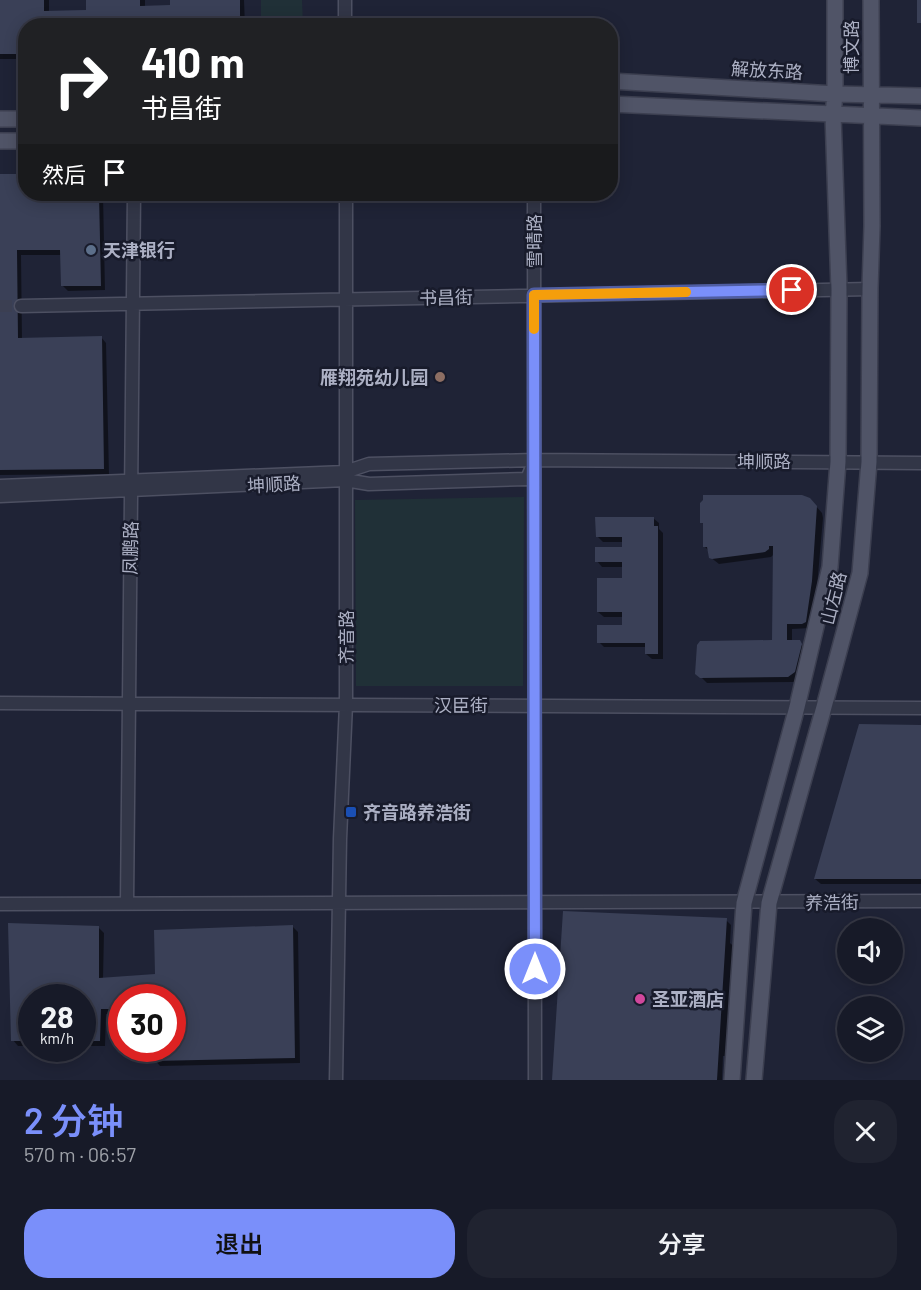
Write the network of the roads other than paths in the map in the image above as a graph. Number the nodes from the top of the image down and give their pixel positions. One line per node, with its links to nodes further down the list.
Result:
1 (345, 0): 4 (street)
2 (835, 0): 6 (main road, 博文路)
3 (871, 0): 7 (main road, 博文路)
4 (345, 18)
5 (618, 81): 6 (main road, 解放东路)
6 (836, 94): 7 (main road, 解放东路); 10 (main road, 博文路)
7 (871, 94): 8 (main road, 解放东路); 11 (main road, 博文路)
8 (921, 96)
9 (618, 104): 10 (main road)
10 (833, 115): 11 (main road); 20 (main road, 山左路)
11 (871, 116): 12 (main road); 21 (main road, 山左路)
12 (921, 118)
13 (0, 119): 14 (main road)
14 (18, 119)
15 (0, 141): 16 (main road)
16 (18, 141)
17 (134, 201): 24 (street, 凤鹏路)
18 (346, 201): 23 (street, 齐音路)
19 (534, 201): 22 (street, 雪晴路)
20 (838, 289): 21 (street, 书昌街); 22 (street, 书昌街); 27 (main road, 山左路)
21 (870, 289): 28 (main road, 山左路)
22 (534, 295): 23 (street, 书昌街); 26 (street, 雪晴路)
23 (346, 299): 24 (street, 书昌街); 30 (street, 齐音路)
24 (133, 303): 25 (street, 书昌街); 31 (street, 凤鹏路)
25 (21, 306)
26 (534, 460): 27 (street, 坤顺路); 30 (street, 坤顺路); 30 (street, 坤顺路); 37 (street, 雪晴路)
27 (838, 462): 28 (street, 坤顺路); 38 (main road, 山左路)
28 (869, 462): 29 (street, 坤顺路); 39 (main road, 山左路)
29 (921, 463)
30 (345, 476): 31 (street, 坤顺路); 36 (street, 齐音路)
31 (131, 485): 32 (street, 坤顺路); 33 (street, 坤顺路); 35 (street, 凤鹏路)
32 (0, 486)
33 (0, 496)
34 (0, 703): 35 (street, 汉臣街)
35 (129, 703): 36 (street, 汉臣街); 42 (street, 凤鹏路)
36 (346, 704): 37 (street, 汉臣街); 43 (street, 齐音路)
37 (535, 706): 38 (street, 汉臣街); 44 (street, 雪晴路)
38 (797, 707): 39 (street, 汉臣街); 45 (main road, 山左路)
39 (825, 707): 40 (street, 汉臣街); 46 (main road, 山左路)
40 (921, 708)
41 (921, 901): 46 (street, 养浩街)
42 (126, 903): 43 (street, 养浩街); 47 (street, 养浩街)
43 (339, 903): 44 (street, 养浩街); 48 (street, 齐音路)
44 (535, 903): 45 (street, 养浩街); 49 (street, 雪晴路)
45 (744, 903): 46 (street, 养浩街); 50 (main road, 山左路)
46 (768, 903): 51 (main road, 山左路)
47 (0, 904)
48 (336, 1080)
49 (536, 1080)
50 (732, 1080)
51 (754, 1080)

